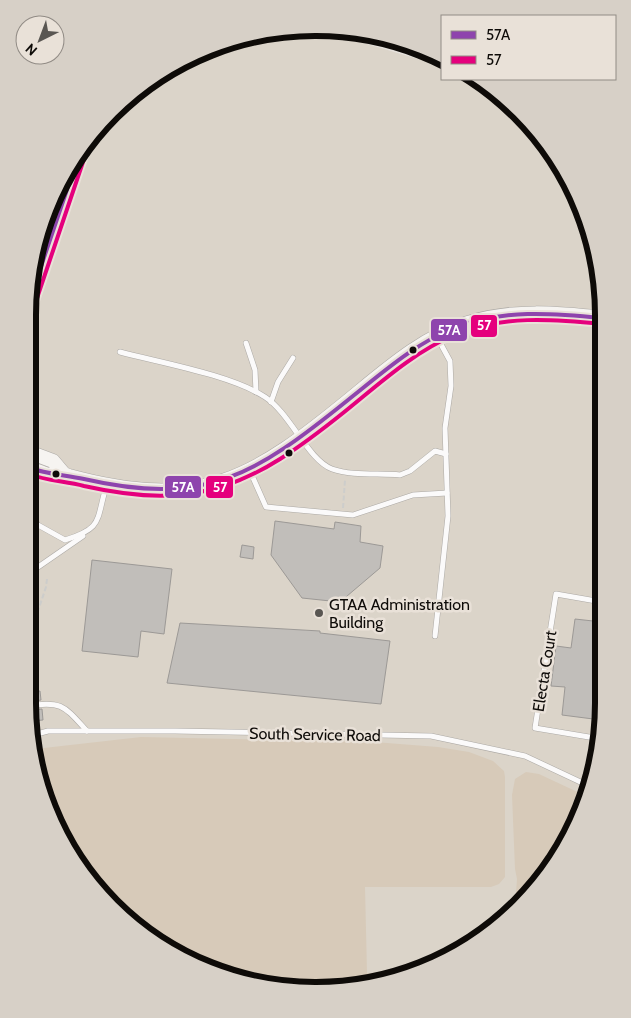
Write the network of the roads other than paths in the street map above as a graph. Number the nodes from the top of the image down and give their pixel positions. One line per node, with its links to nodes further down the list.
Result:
1 (68, 187): 2 (street)
2 (41, 264)
3 (595, 317): 4 (street)
4 (437, 336): 10 (street); 12 (lane)
5 (246, 343): 8 (lane)
6 (120, 352): 8 (lane)
7 (293, 358): 9 (lane)
8 (256, 392): 9 (lane)
9 (271, 402): 10 (lane)
10 (301, 438): 12 (lane); 13 (street)
11 (36, 454): 15 (street)
12 (446, 454): 17 (lane)
13 (250, 470): 16 (street); 17 (lane)
14 (36, 471): 15 (street)
15 (64, 474): 16 (street)
16 (107, 484): 19 (lane)
17 (447, 493): 22 (lane)
18 (36, 522): 19 (lane)
19 (85, 533): 20 (lane)
20 (36, 569)
21 (595, 601): 26 (lane, Electa Court)
22 (435, 636)
23 (36, 705): 24 (lane)
24 (88, 731): 25 (lane, South Service Road); 27 (lane, South Service Road)
25 (38, 734)
26 (592, 738)
27 (583, 783)

